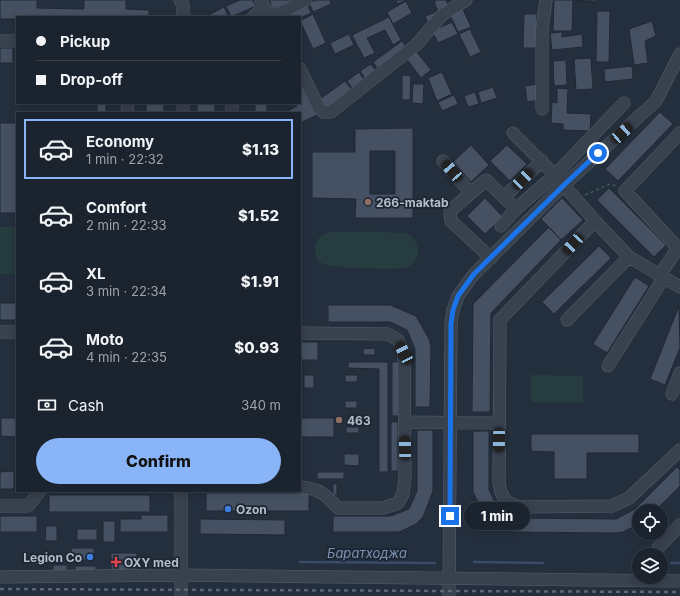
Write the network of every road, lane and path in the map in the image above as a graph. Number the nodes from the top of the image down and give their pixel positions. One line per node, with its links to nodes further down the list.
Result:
1 (180, 0): 6 (street)
2 (306, 0): 9 (street)
3 (466, 0): 13 (street)
4 (546, 0): 15 (street)
5 (262, 4): 7 (street); 8 (street)
6 (183, 16)
7 (254, 16)
8 (271, 16)
9 (274, 16)
10 (0, 41): 11 (street)
11 (16, 41)
12 (680, 54): 21 (street)
13 (301, 71)
14 (624, 103): 20 (street)
15 (542, 110)
16 (513, 133): 19 (street)
17 (680, 133): 22 (street)
18 (443, 161): 23 (street)
19 (542, 161): 20 (street); 24 (street)
20 (555, 174): 21 (street); 26 (street)
21 (564, 185): 25 (street); 30 (street)
22 (625, 190): 25 (path); 31 (street)
23 (471, 193): 24 (street); 30 (street)
24 (504, 197): 26 (street)
25 (576, 199): 27 (street)
26 (516, 209): 28 (street)
27 (595, 221): 29 (street); 42 (street)
28 (501, 226)
29 (629, 257): 31 (street); 33 (street)
30 (490, 258): 41 (street)
31 (661, 277): 32 (street); 37 (street)
32 (680, 287)
33 (567, 320)
34 (0, 332): 35 (street)
35 (16, 332)
36 (301, 333): 40 (street)
37 (608, 366)
38 (680, 373): 39 (street)
39 (672, 394)
40 (405, 422): 41 (street); 44 (street)
41 (452, 423): 42 (street); 52 (street)
42 (500, 423): 43 (street)
43 (680, 450)
44 (301, 487)
45 (39, 492): 47 (street)
46 (180, 492): 50 (street)
47 (0, 506)
48 (680, 525): 49 (street)
49 (658, 548)
50 (180, 575): 51 (street); 52 (street); 54 (street)
51 (0, 577)
52 (449, 578): 53 (street); 55 (street)
53 (680, 581)
54 (180, 596)
55 (449, 596)

